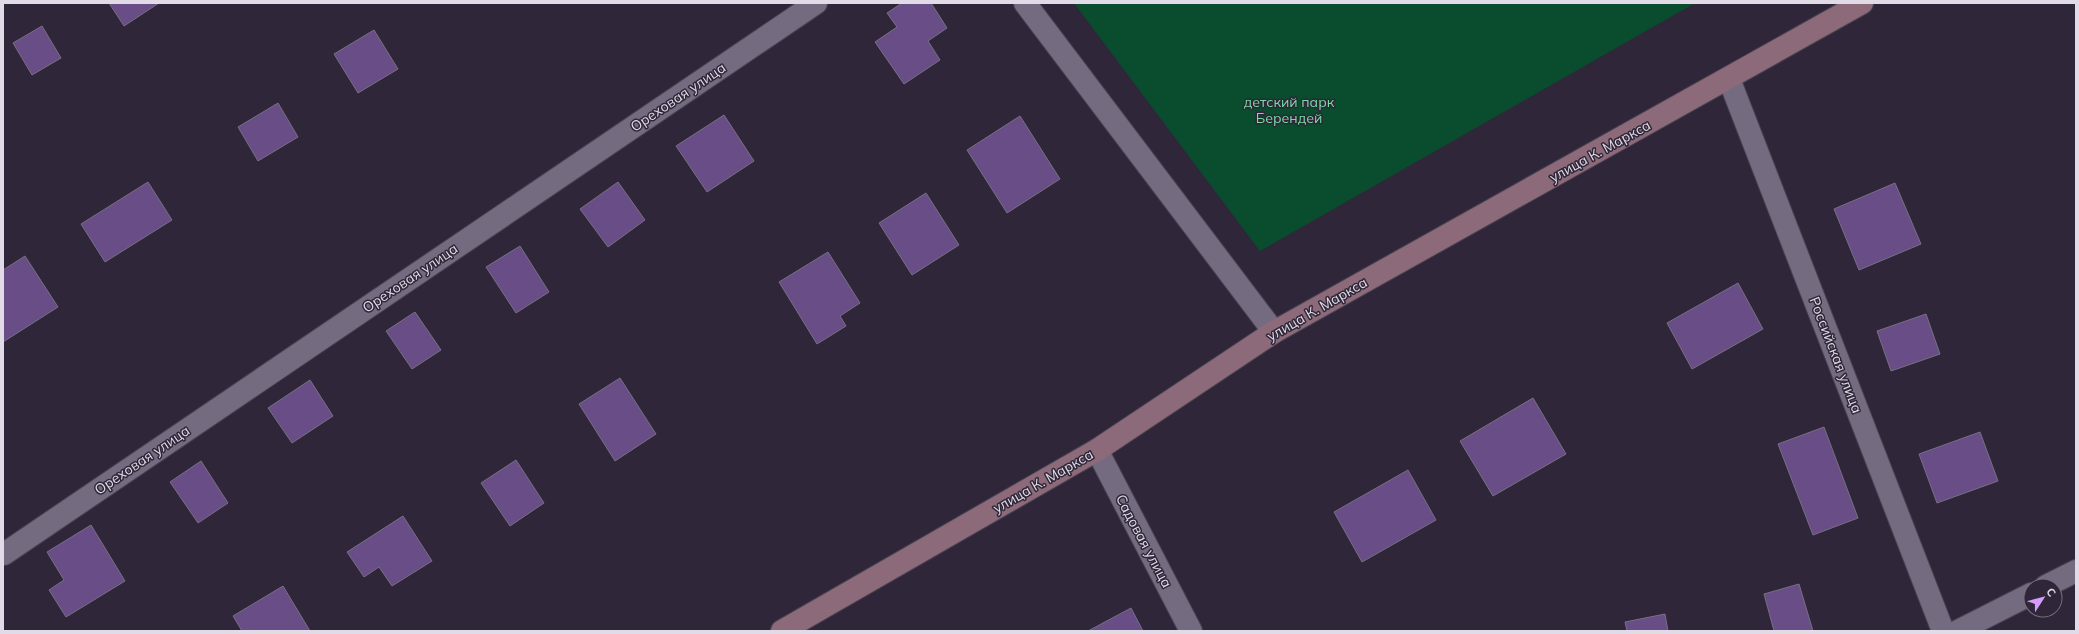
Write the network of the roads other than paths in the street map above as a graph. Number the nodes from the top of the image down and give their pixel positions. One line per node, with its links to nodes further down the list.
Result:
1 (816, 3): 7 (street, Ореховая улица)
2 (1026, 3): 5 (street)
3 (1862, 3): 4 (main road, улица К. Маркса)
4 (1729, 79): 5 (main road, улица К. Маркса); 13 (street, Российская улица)
5 (1274, 332): 6 (main road, улица К. Маркса)
6 (1097, 450): 11 (main road, улица К. Маркса); 12 (street, Садовая улица)
7 (3, 554)
8 (2076, 571): 9 (street)
9 (2062, 578)
10 (2023, 598): 14 (street)
11 (782, 631)
12 (1191, 631)
13 (1943, 631)
14 (1958, 631)

